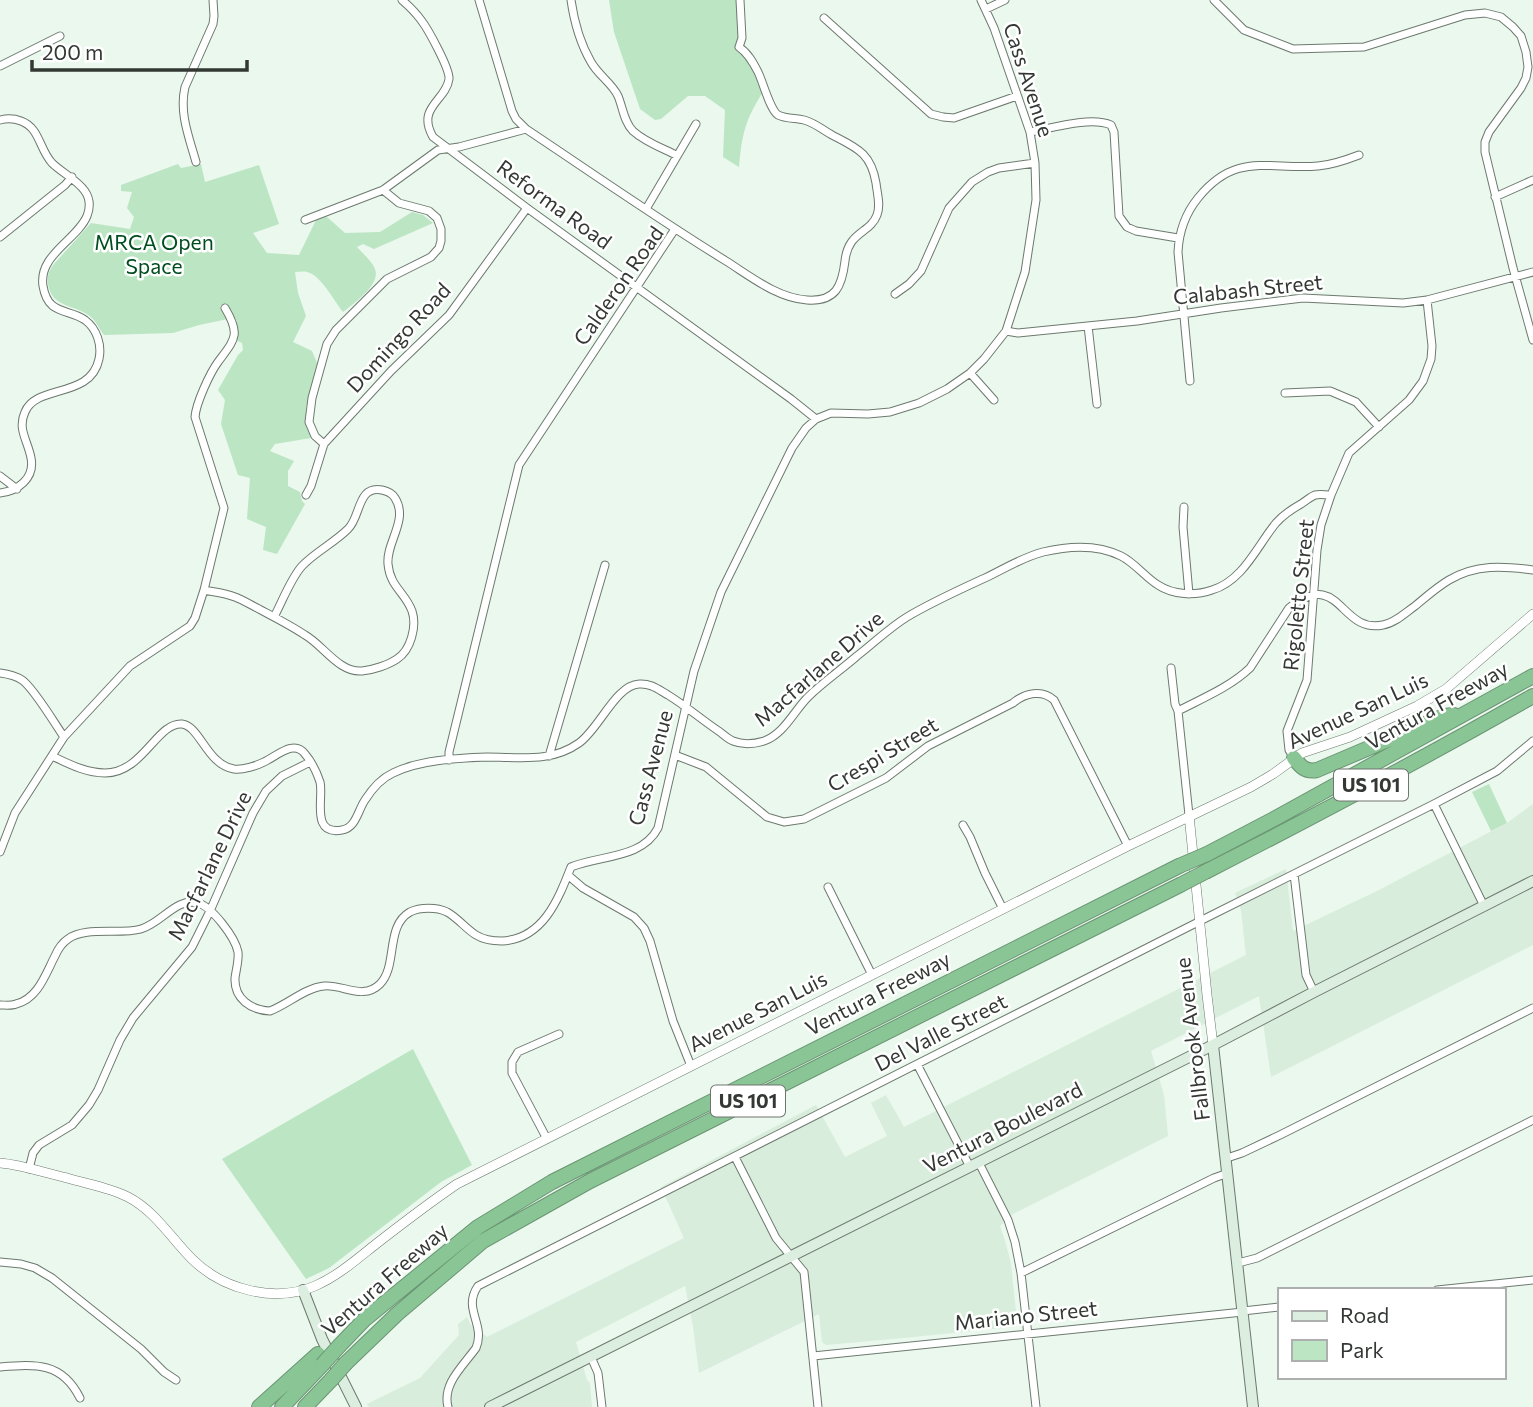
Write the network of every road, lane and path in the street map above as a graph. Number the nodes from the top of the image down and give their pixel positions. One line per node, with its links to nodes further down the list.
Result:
1 (213, 0): 21 (street)
2 (402, 0): 18 (street, Reforma Road)
3 (479, 0): 16 (street)
4 (571, 0): 19 (street)
5 (740, 0): 30 (street, Calderon Road)
6 (981, 0): 9 (street, Cass Avenue)
7 (1005, 0): 9 (street)
8 (1214, 0): 26 (street)
9 (986, 9): 13 (street, Cass Avenue)
10 (824, 18): 13 (street)
11 (60, 36): 12 (street)
12 (0, 66)
13 (1017, 96): 17 (street, Cass Avenue)
14 (0, 120): 23 (street)
15 (696, 124): 19 (street)
16 (526, 129): 18 (street); 28 (street)
17 (1030, 132): 22 (street, Cass Avenue); 32 (street)
18 (447, 149): 25 (street); 27 (street, Reforma Road)
19 (676, 155): 28 (street)
20 (1359, 155): 32 (street)
21 (196, 162)
22 (1035, 163): 36 (street); 41 (street, Cass Avenue)
23 (72, 177): 31 (street); 52 (street)
24 (1533, 180): 26 (street)
25 (383, 190): 29 (street); 50 (street)
26 (1495, 197): 34 (street)
27 (527, 208): 35 (street, Reforma Road); 50 (street, Domingo Road)
28 (646, 208): 30 (street)
29 (305, 220)
30 (675, 229): 35 (street, Calderon Road)
31 (0, 237)
32 (1178, 238): 39 (street)
33 (1533, 272): 34 (street, Calabash Street)
34 (1516, 277): 37 (street, Calabash Street); 42 (street)
35 (636, 287): 48 (street, Reforma Road); 77 (street, Calderon Road)
36 (895, 294)
37 (1427, 300): 39 (street, Calabash Street); 49 (street, Rigoletto Street)
38 (225, 308): 59 (street)
39 (1184, 314): 40 (street, Calabash Street); 44 (street)
40 (1088, 326): 41 (street, Calabash Street); 47 (street)
41 (1006, 331): 43 (street, Cass Avenue)
42 (1533, 340)
43 (970, 373): 46 (street); 48 (street, Cass Avenue)
44 (1190, 381)
45 (1285, 393): 49 (street)
46 (994, 400)
47 (1097, 404)
48 (816, 419): 68 (street, Cass Avenue)
49 (1379, 427): 55 (street, Rigoletto Street)
50 (324, 444): 54 (street, Domingo Road)
51 (0, 476): 52 (street)
52 (17, 488): 53 (street)
53 (0, 493)
54 (306, 495)
55 (1331, 495): 60 (street); 61 (street, Rigoletto Street)
56 (1184, 507): 60 (street)
57 (605, 565): 74 (street)
58 (1533, 570): 61 (street)
59 (204, 590): 63 (street); 71 (street)
60 (1189, 594): 68 (street, Macfarlane Drive)
61 (1313, 596): 69 (street); 76 (street, Rigoletto Street)
62 (1533, 614): 76 (street, Avenue San Luis)
63 (274, 617): 63 (street)
64 (1171, 668): 69 (street, Fallbrook Avenue)
65 (0, 673): 71 (street)
66 (1533, 676): 70 (highway, Ventura Freeway / US 101)
67 (1533, 696): 126 (highway, Ventura Freeway / US 101, bridge)
68 (686, 708): 73 (street, Cass Avenue); 74 (street, Macfarlane Drive)
69 (1178, 710): 80 (street, Fallbrook Avenue)
70 (1471, 712): 76 (highway); 120 (highway, Ventura Freeway / US 101, bridge)
71 (64, 737): 75 (street)
72 (1533, 741): 79 (street, Del Valle Street)
73 (675, 755): 82 (street, Crespi Street); 85 (street, Cass Avenue)
74 (549, 756): 77 (street, Macfarlane Drive)
75 (52, 757): 78 (street); 83 (street)
76 (1294, 758): 80 (street, Avenue San Luis)
77 (449, 760): 78 (street, Macfarlane Drive)
78 (310, 762): 90 (street, Macfarlane Drive)
79 (1434, 804): 84 (street, Del Valle Street); 88 (street)
80 (1189, 815): 82 (street, Avenue San Luis); 91 (street, Fallbrook Avenue)
81 (963, 825): 89 (street)
82 (1128, 846): 89 (street, Avenue San Luis)
83 (0, 852)
84 (1294, 874): 91 (street, Del Valle Street); 93 (street)
85 (569, 876): 90 (street); 99 (street)
86 (1533, 881): 88 (main road, Ventura Boulevard)
87 (828, 887): 92 (street)
88 (1484, 906): 93 (main road, Ventura Boulevard)
89 (1003, 909): 92 (street, Avenue San Luis)
90 (211, 911): 94 (street); 106 (street, Macfarlane Drive)
91 (1200, 922): 97 (street, Fallbrook Avenue); 98 (street, Del Valle Street)
92 (872, 975): 99 (street, Avenue San Luis)
93 (1314, 992): 97 (main road, Ventura Boulevard)
94 (0, 1005)
95 (1533, 1008): 103 (street)
96 (559, 1034): 101 (street)
97 (1213, 1045): 103 (main road, Fallbrook Avenue); 105 (main road, Ventura Boulevard)
98 (917, 1064): 102 (street, Del Valle Street); 105 (street)
99 (691, 1066): 101 (street, Avenue San Luis)
100 (1533, 1120): 110 (street)
101 (547, 1139): 114 (street, Avenue San Luis)
102 (734, 1157): 108 (street); 128 (street, Del Valle Street)
103 (1227, 1158): 107 (main road, Fallbrook Avenue)
104 (0, 1163): 106 (street, Avenue San Luis)
105 (974, 1165): 108 (main road, Ventura Boulevard); 111 (street)
106 (29, 1169): 114 (street, Avenue San Luis)
107 (1228, 1173): 110 (main road, Fallbrook Avenue); 111 (street)
108 (792, 1256): 118 (street); 119 (main road, Ventura Boulevard)
109 (0, 1262): 122 (street)
110 (1238, 1263): 116 (main road, Fallbrook Avenue)
111 (1021, 1273): 117 (street)
112 (1533, 1280): 113 (street)
113 (1456, 1288)
114 (303, 1290): 127 (main road)
115 (1278, 1307): 116 (street, Mariano Street)
116 (1243, 1311): 117 (street, Mariano Street); 133 (main road, Fallbrook Avenue)
117 (1028, 1334): 118 (street, Mariano Street); 132 (street)
118 (813, 1356): 131 (street)
119 (591, 1357): 129 (main road, Ventura Boulevard); 130 (street)
120 (320, 1359): 124 (highway); 125 (highway, Ventura Freeway / US 101)
121 (0, 1367): 123 (street)
122 (176, 1380)
123 (80, 1398)
124 (259, 1407)
125 (282, 1407)
126 (305, 1407)
127 (356, 1407)
128 (448, 1407)
129 (490, 1407)
130 (601, 1407)
131 (818, 1407)
132 (1036, 1407)
133 (1253, 1407)

